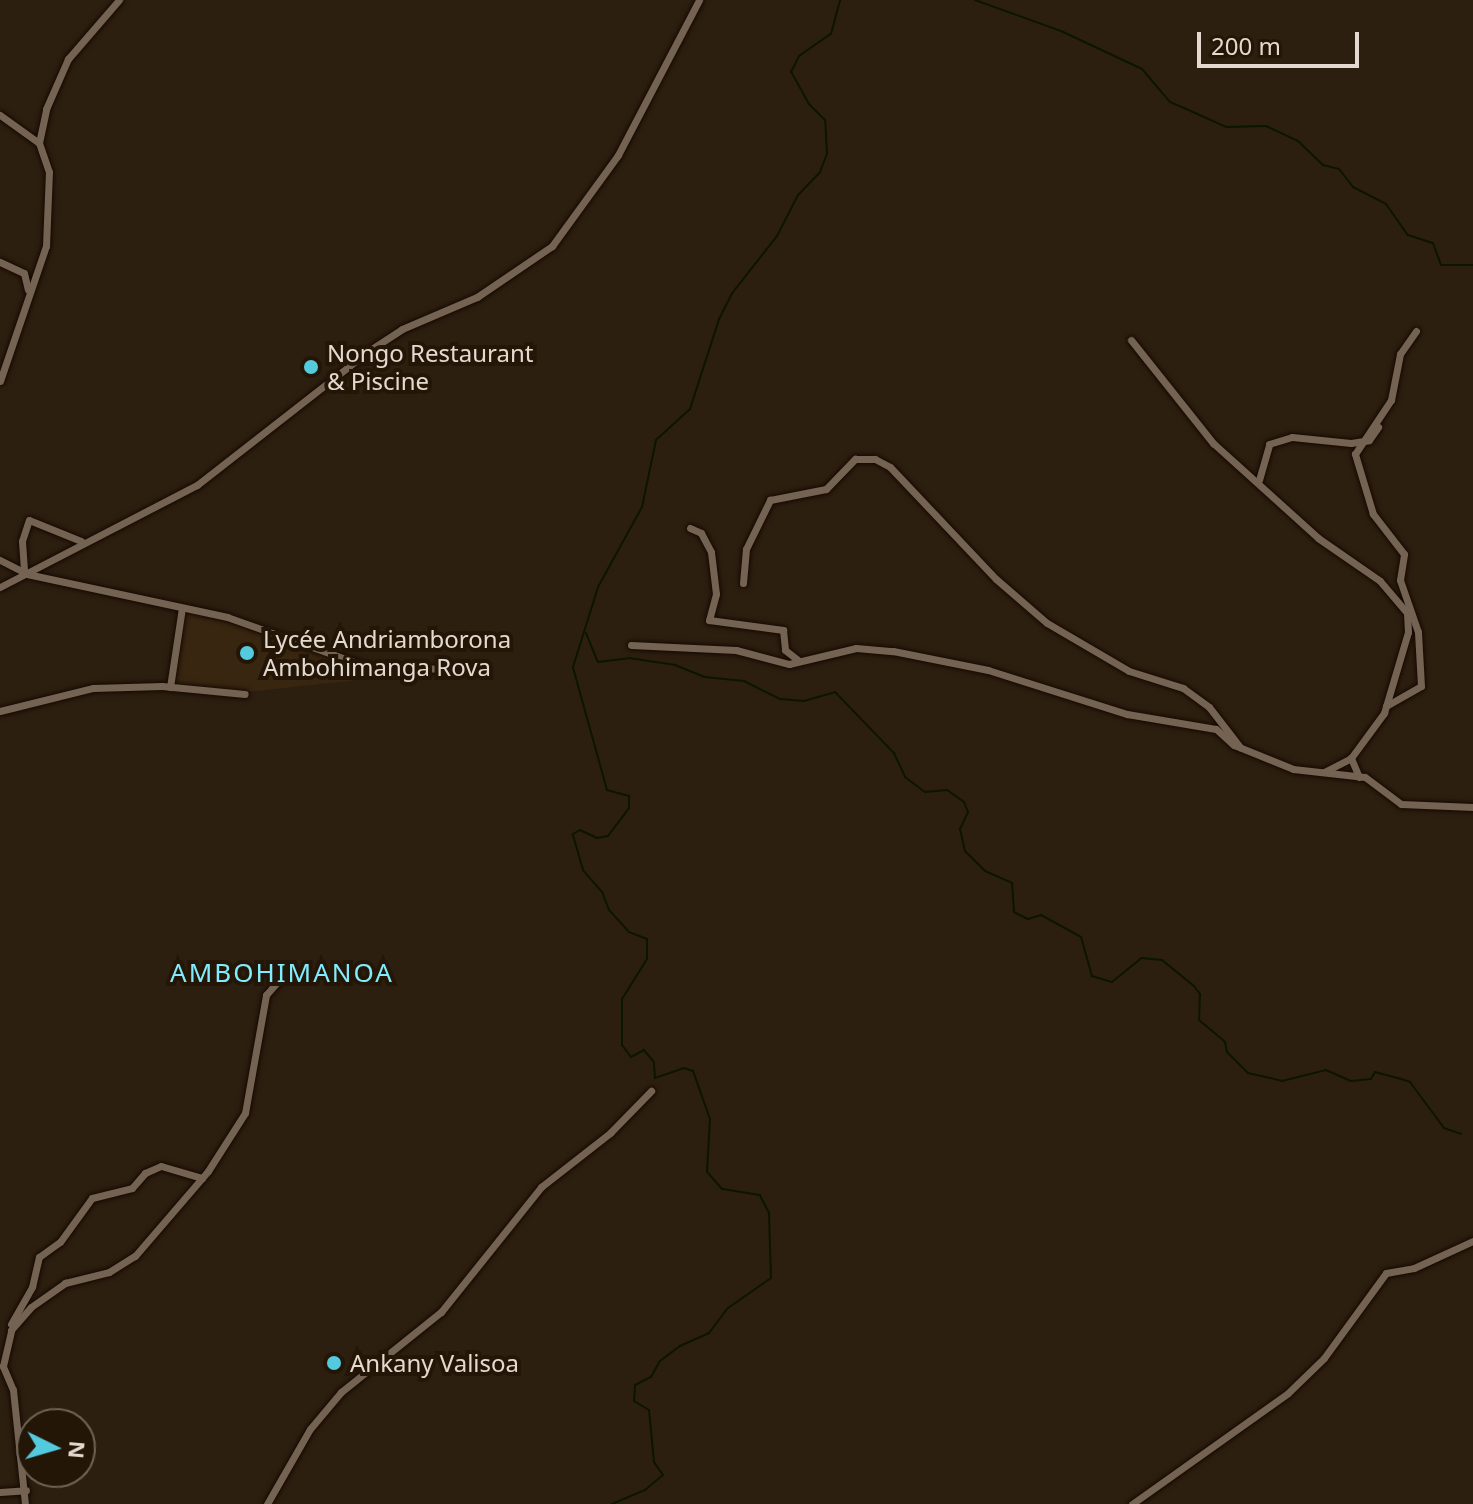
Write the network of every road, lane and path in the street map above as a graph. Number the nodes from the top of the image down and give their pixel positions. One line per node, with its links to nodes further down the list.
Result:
1 (119, 0): 4 (street)
2 (699, 0): 15 (street)
3 (0, 115): 4 (street)
4 (39, 143): 6 (street)
5 (0, 262): 6 (street)
6 (28, 297): 9 (street)
7 (1416, 331): 10 (street)
8 (1131, 340): 11 (street)
9 (0, 381)
10 (1362, 441): 11 (street); 18 (street)
11 (1259, 480): 20 (street)
12 (690, 528): 22 (street)
13 (81, 541): 15 (street)
14 (0, 560): 15 (street)
15 (25, 572): 17 (street); 19 (street)
16 (743, 583): 28 (street)
17 (0, 587)
18 (1407, 597): 20 (street); 26 (street)
19 (182, 608): 23 (street); 24 (street)
20 (1408, 614): 26 (street)
21 (631, 645): 22 (street)
22 (799, 661): 28 (street)
23 (480, 669)
24 (170, 687): 25 (street); 27 (street)
25 (245, 694)
26 (1386, 706): 29 (street)
27 (0, 711)
28 (1242, 748): 30 (street)
29 (1351, 758): 30 (street); 31 (street)
30 (1323, 773): 31 (street)
31 (1359, 777): 32 (street)
32 (1473, 807)
33 (280, 979): 35 (street)
34 (651, 1091): 42 (street)
35 (202, 1178): 37 (street); 38 (street)
36 (1473, 1241): 43 (street)
37 (11, 1324)
38 (2, 1369): 39 (street)
39 (26, 1490): 40 (street); 41 (street)
40 (0, 1492)
41 (25, 1504)
42 (267, 1504)
43 (1132, 1504)

